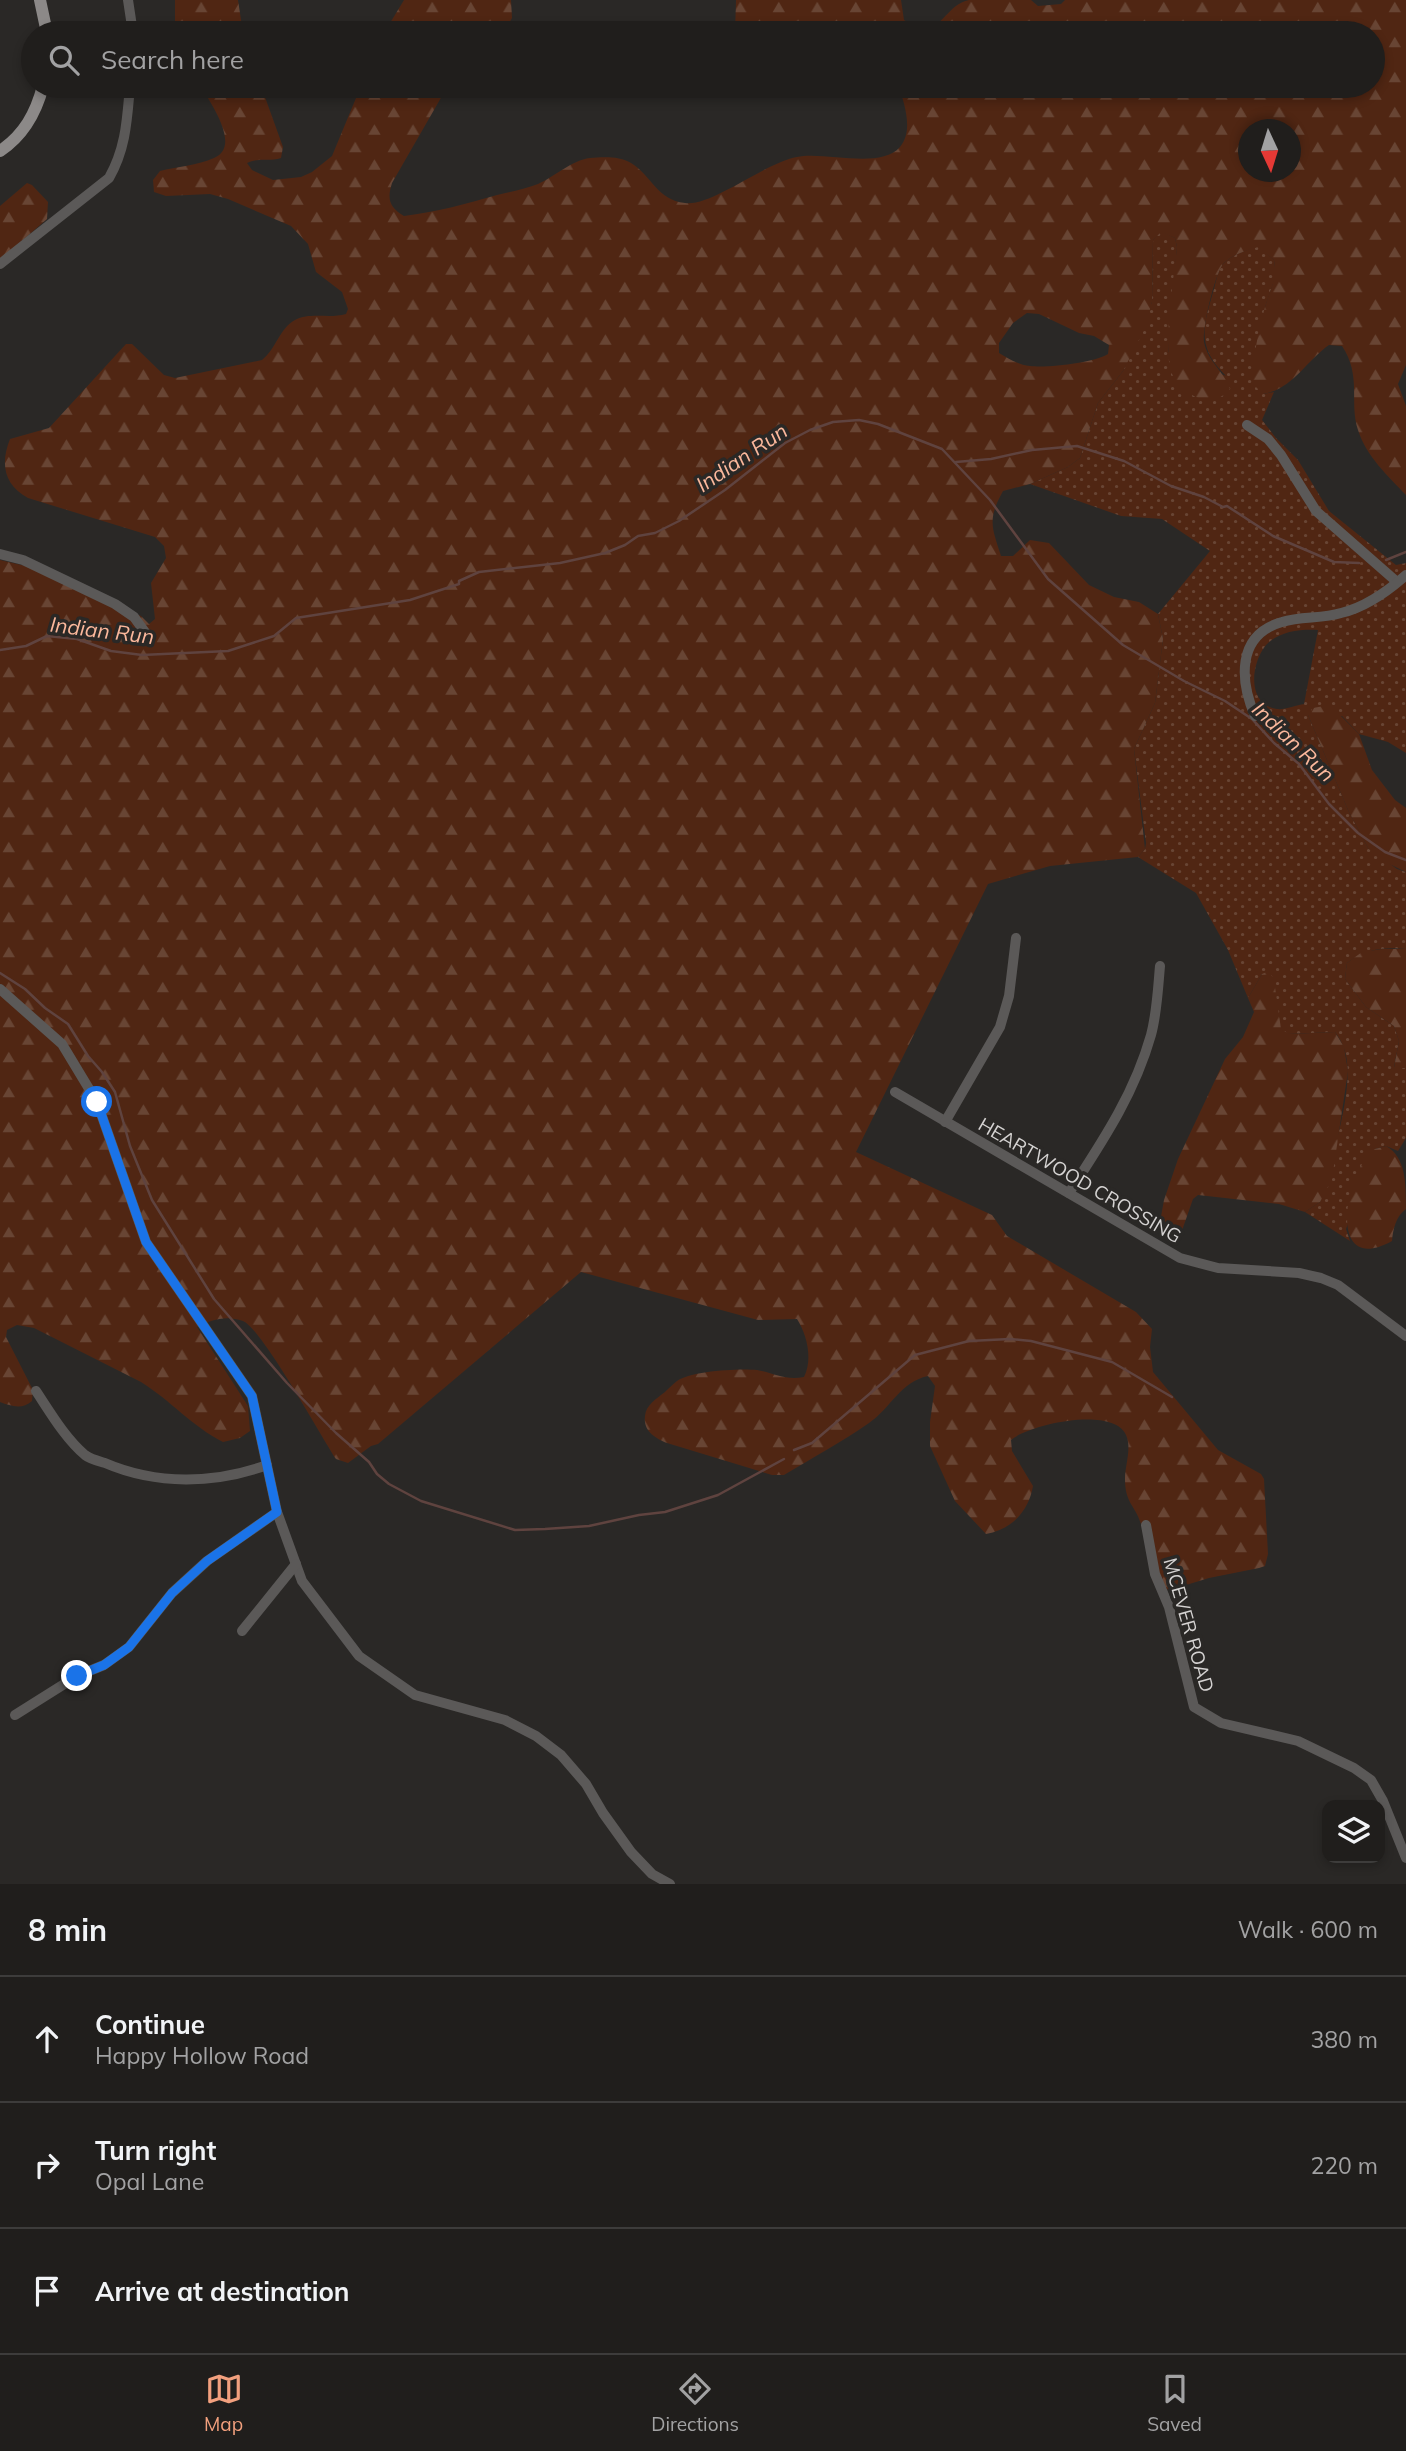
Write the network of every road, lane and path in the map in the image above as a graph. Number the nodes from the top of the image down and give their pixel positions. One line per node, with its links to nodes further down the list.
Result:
1 (40, 0): 3 (main road)
2 (128, 0): 4 (street)
3 (44, 21)
4 (131, 21)
5 (39, 98): 7 (main road)
6 (129, 98): 8 (street)
7 (0, 151)
8 (0, 264)
9 (1247, 425): 12 (street)
10 (0, 554): 13 (street)
11 (1406, 575): 12 (street)
12 (1398, 582): 14 (street)
13 (150, 639)
14 (1255, 716)
15 (1016, 938): 19 (street)
16 (1160, 966): 20 (street)
17 (0, 989): 23 (street)
18 (895, 1092): 19 (street, HEARTWOOD CROSSING)
19 (946, 1122): 20 (street, HEARTWOOD CROSSING)
20 (1069, 1193): 21 (street, HEARTWOOD CROSSING)
21 (1406, 1336)
22 (36, 1391): 23 (street)
23 (267, 1465): 24 (street)
24 (277, 1512): 26 (street); 28 (street)
25 (1146, 1525): 29 (street, MCEVER ROAD)
26 (296, 1564): 27 (street); 30 (street)
27 (242, 1630)
28 (15, 1715)
29 (1406, 1858)
30 (670, 1884)

